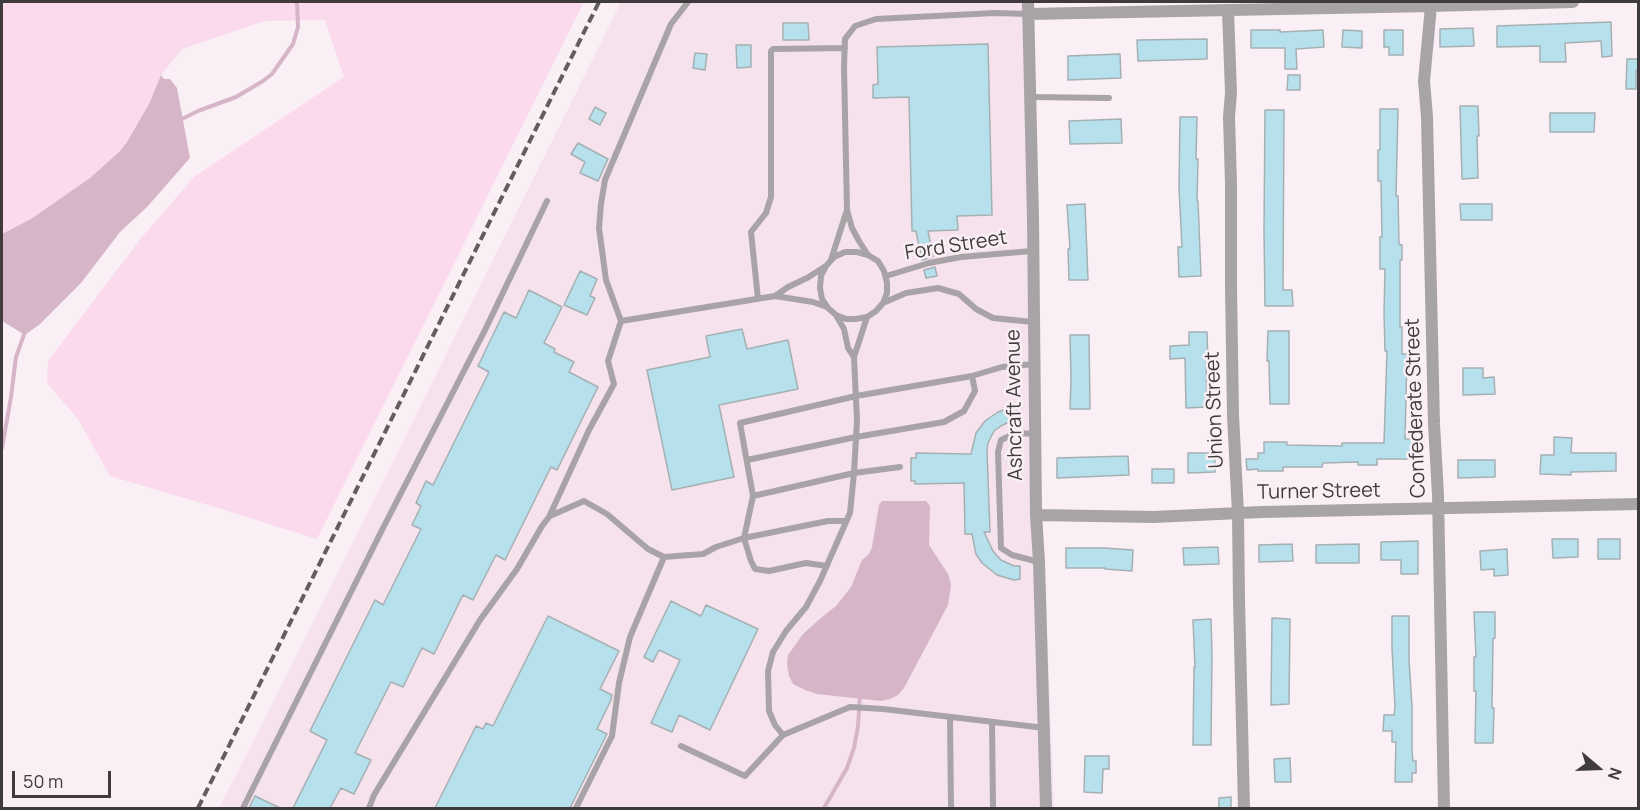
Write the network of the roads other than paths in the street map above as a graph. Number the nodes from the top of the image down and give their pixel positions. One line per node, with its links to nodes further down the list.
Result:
1 (688, 2): 21 (lane)
2 (1573, 2): 3 (street)
3 (1431, 6): 5 (street); 34 (street, Confederate Street)
4 (1028, 8): 5 (street); 6 (lane); 7 (street, Ashcraft Avenue)
5 (1228, 10): 35 (street, Union Street)
6 (845, 48): 10 (lane); 16 (lane)
7 (1030, 98): 8 (lane); 11 (street, Ashcraft Avenue)
8 (1109, 98)
9 (547, 201): 48 (lane)
10 (847, 210): 12 (lane); 13 (lane)
11 (1032, 251): 14 (lane, Ford Street); 22 (street, Ashcraft Avenue)
12 (868, 255): 13 (lane); 14 (lane)
13 (828, 263): 15 (lane); 18 (lane)
14 (886, 276): 17 (lane)
15 (776, 296): 16 (lane); 18 (lane)
16 (758, 299): 21 (lane)
17 (883, 303): 20 (lane); 22 (lane)
18 (828, 308): 19 (lane)
19 (836, 315): 20 (lane); 23 (lane)
20 (867, 317): 23 (lane)
21 (621, 321): 37 (lane)
22 (1034, 322): 24 (street, Ashcraft Avenue)
23 (854, 357): 26 (lane)
24 (1034, 364): 25 (lane); 27 (street, Ashcraft Avenue)
25 (972, 376): 26 (lane); 28 (lane)
26 (856, 396): 28 (lane); 29 (lane)
27 (1035, 434): 36 (street, Ashcraft Avenue); 41 (lane)
28 (856, 437): 29 (lane); 31 (lane)
29 (747, 460): 32 (lane)
30 (900, 467): 31 (lane)
31 (854, 473): 32 (lane); 38 (lane)
32 (753, 496): 39 (lane)
33 (1638, 504): 34 (street, Turner Street)
34 (1438, 509): 35 (street, Turner Street); 55 (street, Confederate Street)
35 (1238, 514): 36 (street, Turner Street); 54 (street, Union Street)
36 (1036, 515): 41 (street, Ashcraft Avenue)
37 (549, 517): 40 (lane); 49 (lane)
38 (846, 521): 39 (lane); 42 (lane)
39 (744, 538): 40 (lane); 42 (lane)
40 (664, 557): 50 (lane)
41 (1039, 562): 45 (street, Ashcraft Avenue)
42 (827, 566): 46 (lane)
43 (950, 717): 44 (lane); 46 (lane); 51 (lane)
44 (992, 722): 45 (lane); 52 (lane)
45 (1045, 728): 53 (street, Ashcraft Avenue)
46 (783, 735): 47 (lane)
47 (681, 746)
48 (243, 808)
49 (369, 808)
50 (576, 808)
51 (951, 808)
52 (993, 808)
53 (1046, 808)
54 (1244, 808)
55 (1444, 808)

